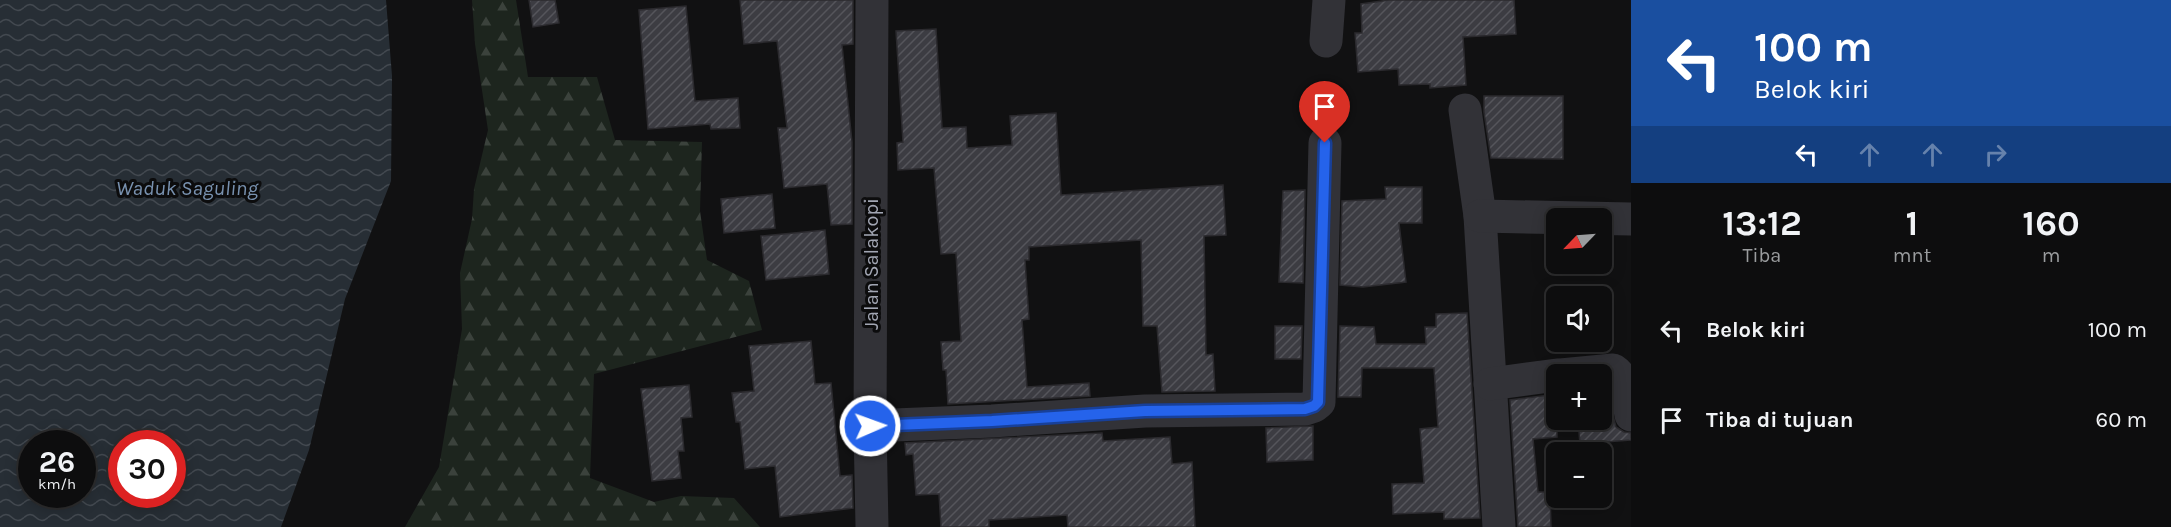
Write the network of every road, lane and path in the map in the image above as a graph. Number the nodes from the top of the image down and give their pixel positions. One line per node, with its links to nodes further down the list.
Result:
1 (873, 0): 12 (street, Jalan Salakopi)
2 (1329, 0): 3 (street)
3 (1326, 41)
4 (1465, 110): 6 (street)
5 (1325, 143): 12 (street)
6 (1480, 216): 7 (street); 10 (street)
7 (1631, 219)
8 (1612, 370): 11 (street)
9 (1546, 377): 10 (street)
10 (1490, 384): 14 (street)
11 (1631, 415)
12 (870, 426): 13 (street, Jalan Salakopi)
13 (872, 527)
14 (1499, 527)

